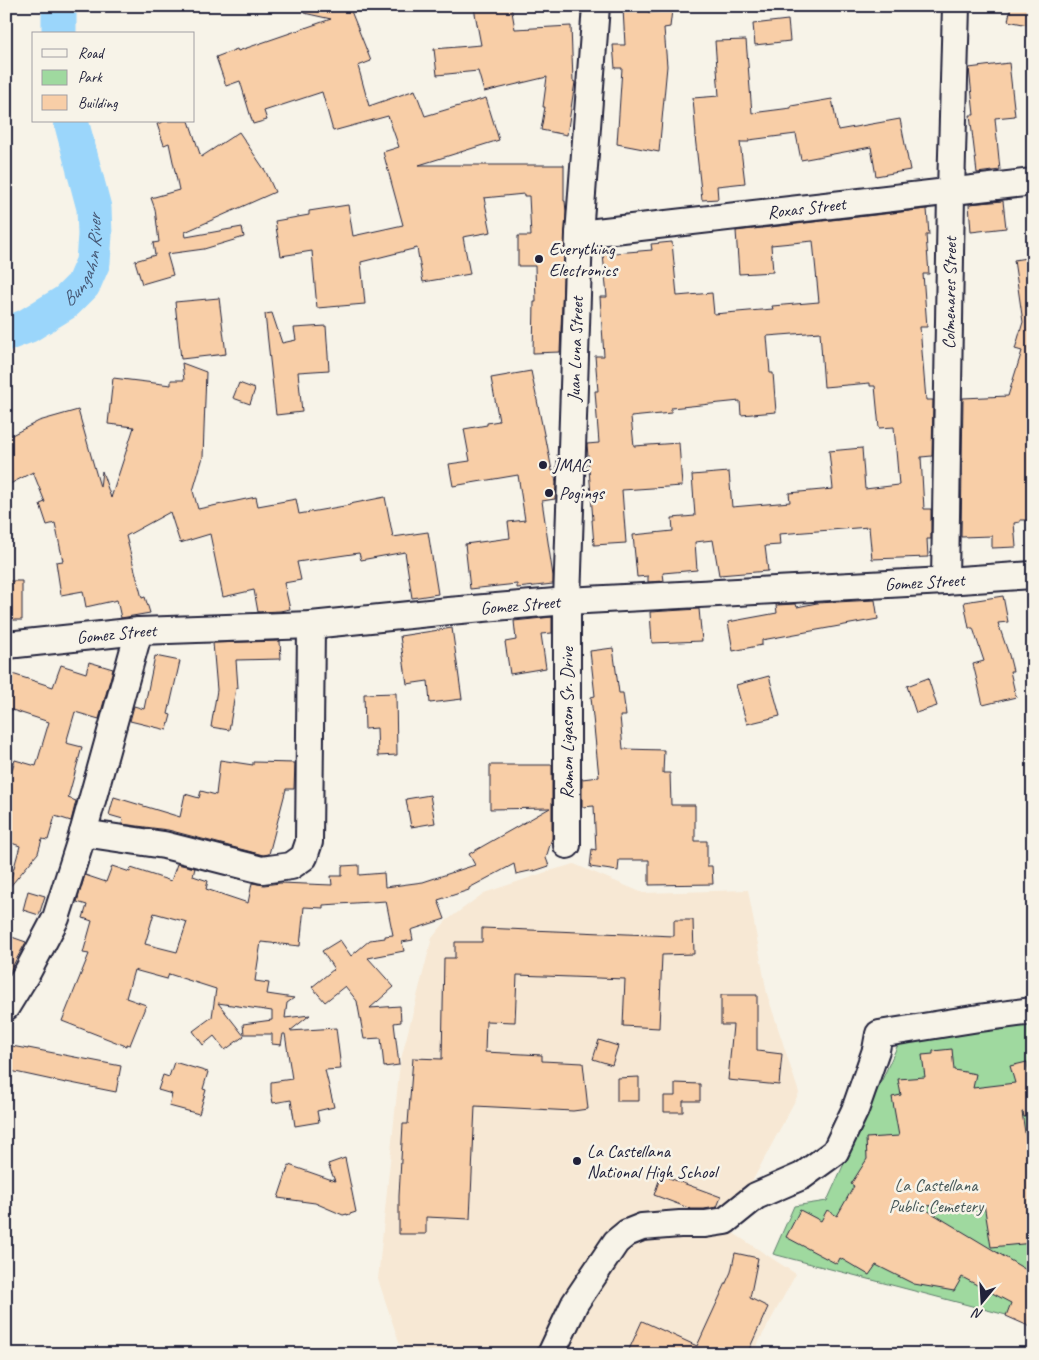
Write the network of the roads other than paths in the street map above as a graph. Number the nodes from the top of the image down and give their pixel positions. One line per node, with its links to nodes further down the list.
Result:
1 (596, 6): 5 (street, Juan Luna Street)
2 (956, 6): 4 (street, Colmenares Street)
3 (1033, 182): 4 (street, Roxas Street)
4 (951, 192): 5 (street, Roxas Street); 7 (street, Colmenares Street)
5 (579, 234): 8 (street, Juan Luna Street)
6 (1033, 575): 7 (street, Gomez Street)
7 (945, 582): 8 (street, Gomez Street)
8 (567, 601): 9 (street, Gomez Street); 13 (street, Ramon Ligason Sr. Drive)
9 (312, 625): 10 (street, Gomez Street); 12 (street)
10 (139, 631): 11 (street, Gomez Street); 12 (street)
11 (7, 645)
12 (83, 833): 14 (street)
13 (567, 845)
14 (6, 1007)
15 (1033, 1011): 16 (street)
16 (551, 1354)

